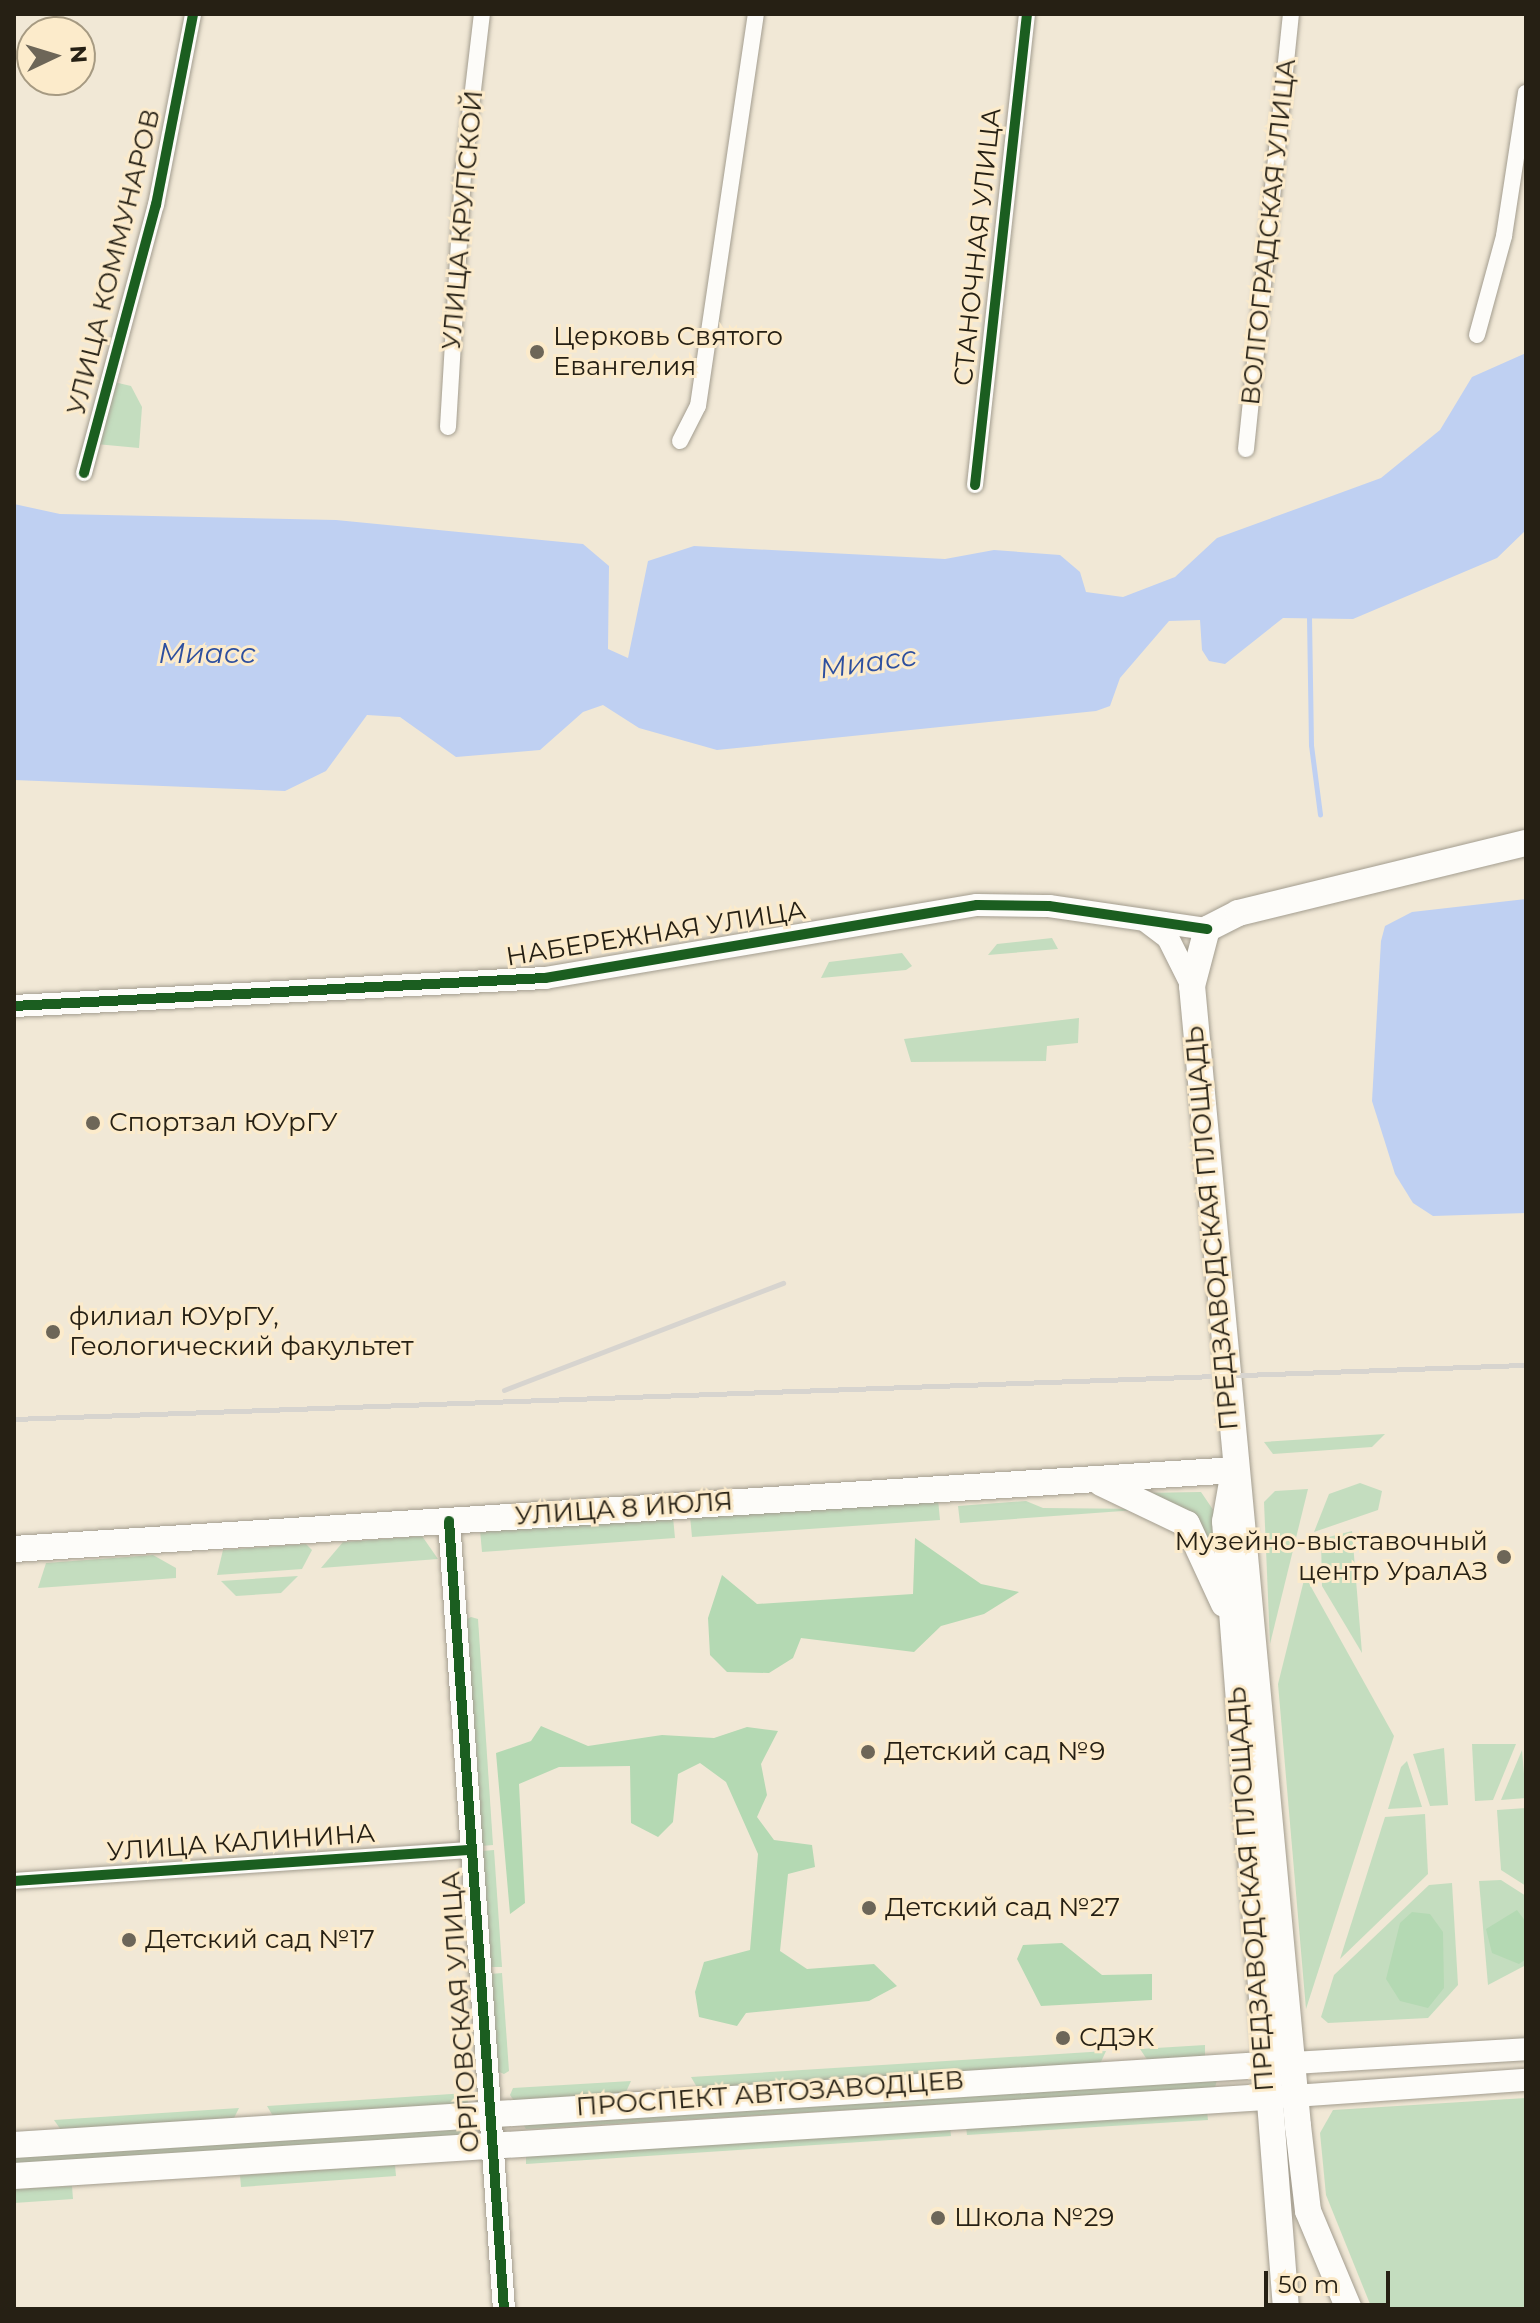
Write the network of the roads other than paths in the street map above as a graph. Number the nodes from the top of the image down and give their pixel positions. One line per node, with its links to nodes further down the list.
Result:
1 (193, 14): 11 (street, УЛИЦА КОММУНАРОВ)
2 (482, 14): 8 (street, УЛИЦА КРУПСКОЙ)
3 (756, 14): 9 (street)
4 (1027, 14): 12 (street, СТАНОЧНАЯ УЛИЦА)
5 (1291, 14): 10 (street, ВОЛГОГРАДСКАЯ УЛИЦА)
6 (1526, 93): 7 (street)
7 (1477, 335)
8 (448, 427)
9 (680, 441)
10 (1246, 449)
11 (84, 473)
12 (975, 485)
13 (1526, 843): 15 (main road)
14 (1146, 921): 15 (street, НАБЕРЕЖНАЯ УЛИЦА); 16 (street); 17 (street, НАБЕРЕЖНАЯ УЛИЦА)
15 (1207, 929): 16 (main road, ПРЕДЗАВОДСКАЯ ПЛОЩАДЬ)
16 (1192, 986): 18 (main road, ПРЕДЗАВОДСКАЯ ПЛОЩАДЬ)
17 (14, 1006)
18 (1234, 1470): 19 (main road, УЛИЦА 8 ИЮЛЯ); 22 (main road, ПРЕДЗАВОДСКАЯ ПЛОЩАДЬ); 26 (main road, ПРЕДЗАВОДСКАЯ ПЛОЩАДЬ)
19 (1090, 1479): 20 (main road, УЛИЦА 8 ИЮЛЯ); 22 (main road)
20 (449, 1521): 21 (main road, УЛИЦА 8 ИЮЛЯ); 23 (street, ОРЛОВСКАЯ УЛИЦА)
21 (14, 1549)
22 (1232, 1622): 27 (main road, ПРЕДЗАВОДСКАЯ ПЛОЩАДЬ)
23 (472, 1850): 24 (street, УЛИЦА КАЛИНИНА); 31 (street, ОРЛОВСКАЯ УЛИЦА)
24 (14, 1881)
25 (1526, 2049): 26 (street, ПРОСПЕКТ АВТОЗАВОДЦЕВ)
26 (1291, 2064): 27 (street, ПРОСПЕКТ АВТОЗАВОДЦЕВ); 29 (main road, ПРЕДЗАВОДСКАЯ ПЛОЩАДЬ)
27 (1262, 2065): 30 (main road, ПРЕДЗАВОДСКАЯ ПЛОЩАДЬ); 31 (main road, ПРОСПЕКТ АВТОЗАВОДЦЕВ)
28 (1526, 2080): 29 (street, ПРОСПЕКТ АВТОЗАВОДЦЕВ)
29 (1295, 2096): 30 (street, ПРОСПЕКТ АВТОЗАВОДЦЕВ); 37 (main road, ПРЕДЗАВОДСКАЯ ПЛОЩАДЬ)
30 (1266, 2097): 33 (main road, ПРОСПЕКТ АВТОЗАВОДЦЕВ); 36 (main road, ПРЕДЗАВОДСКАЯ ПЛОЩАДЬ)
31 (490, 2112): 32 (main road, ПРОСПЕКТ АВТОЗАВОДЦЕВ); 33 (street, ОРЛОВСКАЯ УЛИЦА)
32 (14, 2145)
33 (492, 2145): 34 (main road, ПРОСПЕКТ АВТОЗАВОДЦЕВ); 35 (street, ОРЛОВСКАЯ УЛИЦА)
34 (14, 2176)
35 (504, 2309)
36 (1286, 2309)
37 (1349, 2309)

